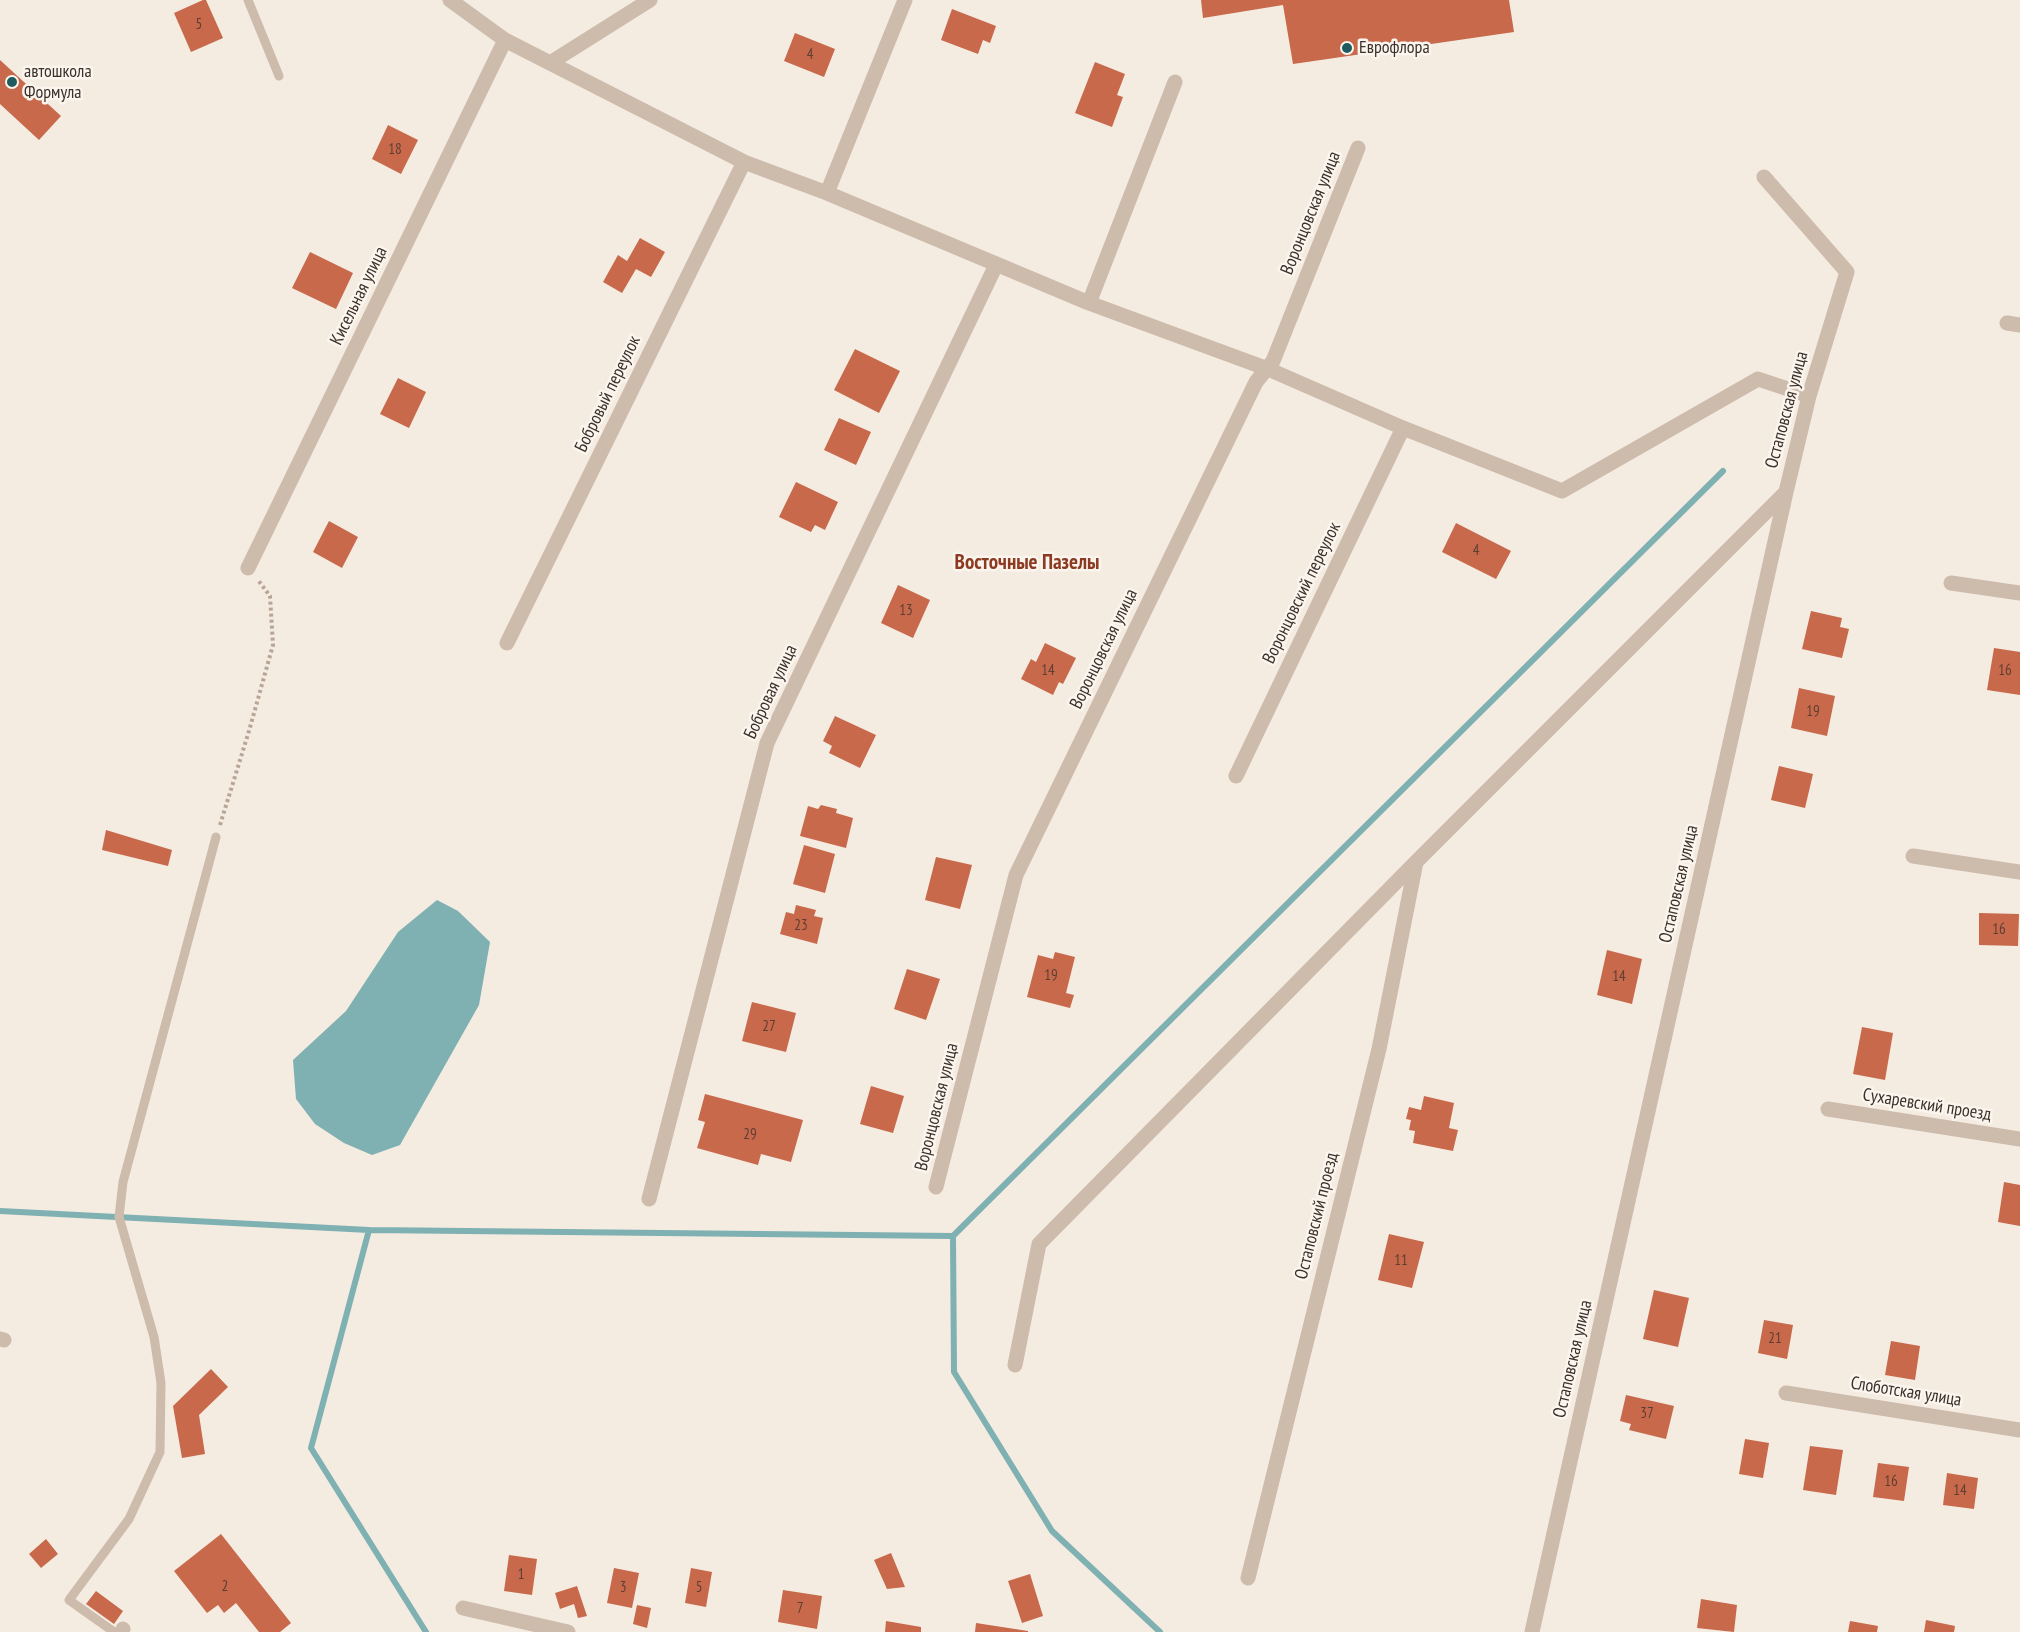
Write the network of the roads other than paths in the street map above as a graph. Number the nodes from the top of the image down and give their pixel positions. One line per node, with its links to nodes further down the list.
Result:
1 (248, 0): 7 (lane)
2 (450, 0): 5 (street)
3 (650, 0): 6 (street)
4 (905, 0): 12 (street)
5 (505, 40): 6 (street); 19 (street, Кисельная улица)
6 (550, 63): 10 (street)
7 (279, 76)
8 (1174, 82): 14 (street)
9 (1358, 148): 15 (street, Воронцовская улица)
10 (744, 162): 12 (street); 22 (street, Бобровый переулок)
11 (1764, 177): 16 (street, Остаповская улица)
12 (827, 193): 13 (street)
13 (996, 265): 14 (street); 31 (street, Бобровая улица)
14 (1089, 303): 15 (street)
15 (1268, 369): 17 (street); 30 (street, Воронцовская улица)
16 (1809, 396): 17 (street); 18 (street, Остаповская улица)
17 (1402, 428): 23 (street, Воронцовский переулок)
18 (1786, 492): 26 (street); 39 (street, Остаповская улица)
19 (248, 568)
20 (1951, 583): 21 (street)
21 (2020, 593)
22 (507, 643)
23 (1236, 776)
24 (216, 837): 37 (lane)
25 (1913, 856): 27 (street)
26 (1416, 862): 32 (street); 35 (street, Остаповский проезд)
27 (2020, 872)
28 (1828, 1109): 29 (street, Сухаревский проезд)
29 (2020, 1138)
30 (936, 1187)
31 (649, 1199)
32 (1015, 1365)
33 (1786, 1393): 34 (street, Слоботская улица)
34 (2020, 1430)
35 (1248, 1578)
36 (463, 1608): 38 (street)
37 (120, 1631)
38 (568, 1632)
39 (1532, 1632)

